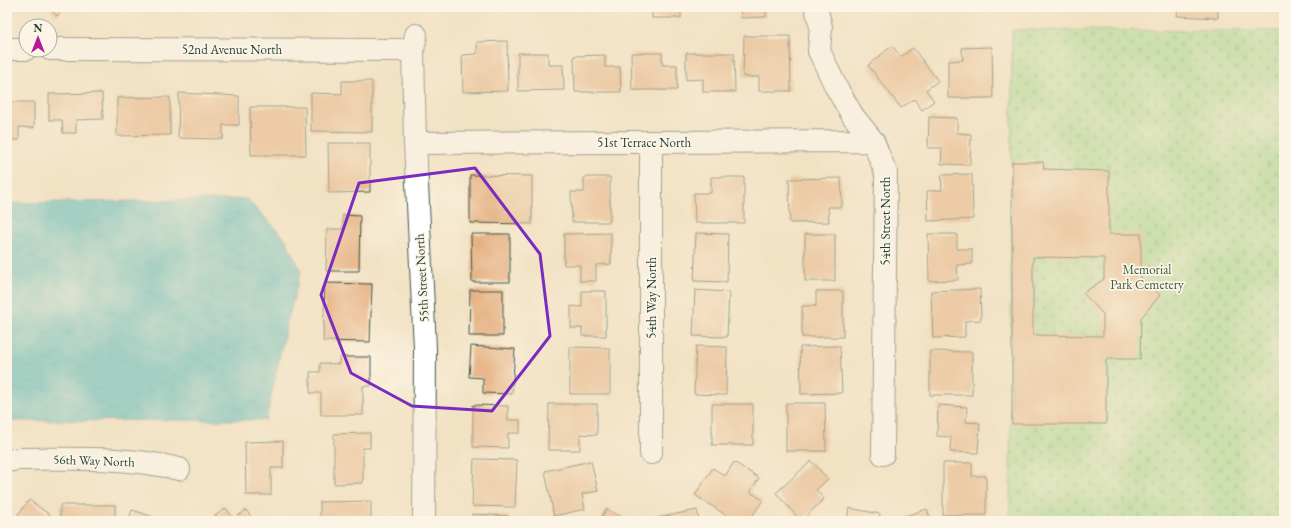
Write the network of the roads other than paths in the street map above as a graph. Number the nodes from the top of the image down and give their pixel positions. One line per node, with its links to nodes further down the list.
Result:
1 (816, 7): 6 (street, 54th Street North)
2 (414, 42): 5 (street, 52nd Avenue North); 8 (street, 55th Street North)
3 (7, 49): 4 (street)
4 (18, 49)
5 (58, 49)
6 (873, 141): 7 (street, 51st Terrace North); 10 (street, 54th Street North)
7 (651, 142): 8 (street, 51st Terrace North); 9 (street, 54th Way North)
8 (415, 143): 13 (street, 55th Street North)
9 (651, 453)
10 (883, 454)
11 (7, 461): 12 (street, 56th Way North)
12 (179, 469)
13 (424, 521)

